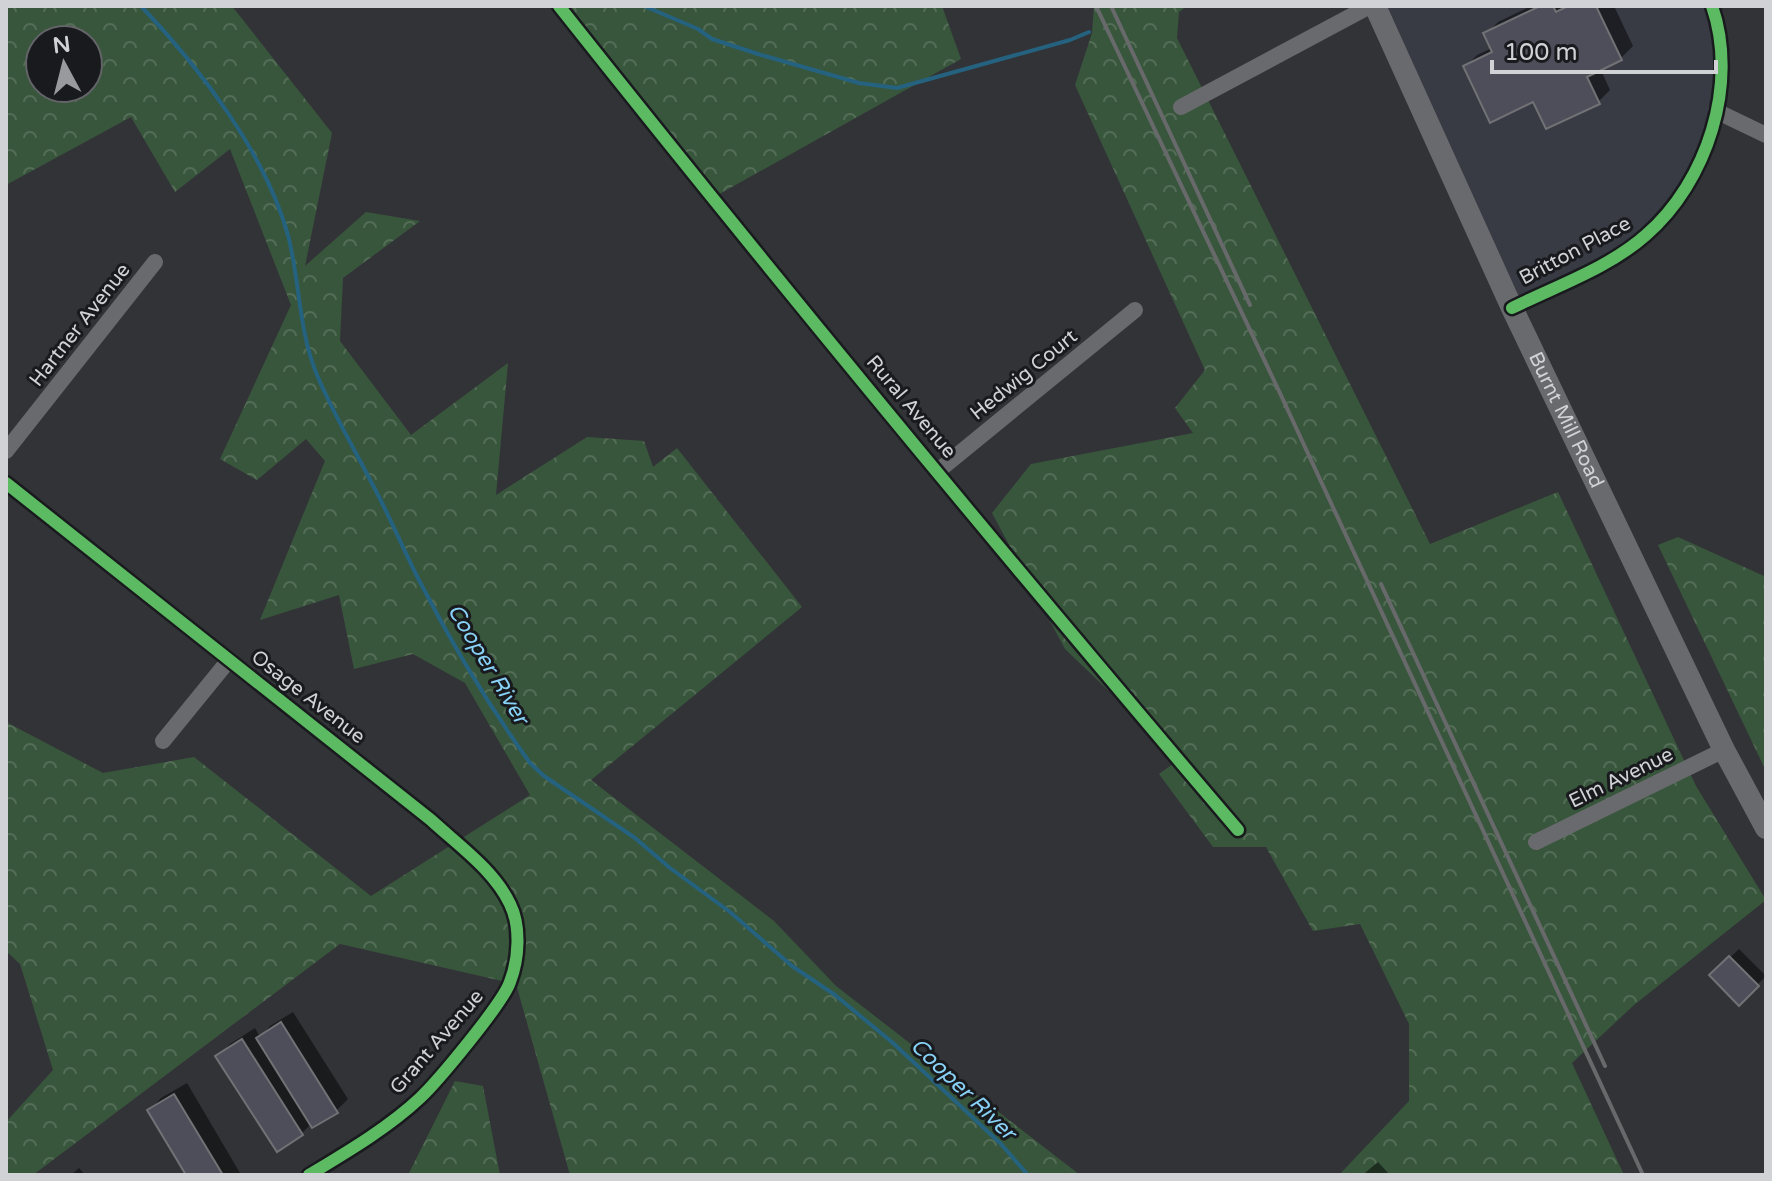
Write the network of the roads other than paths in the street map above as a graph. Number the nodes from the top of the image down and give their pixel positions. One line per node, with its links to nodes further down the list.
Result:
1 (559, 6): 11 (street, Rural Avenue)
2 (1372, 6): 4 (street); 8 (main road, Burnt Mill Road)
3 (1712, 6): 5 (street, Britton Place)
4 (1181, 107)
5 (1716, 111): 6 (street); 8 (street, Britton Place)
6 (1766, 135)
7 (155, 262): 10 (street, Hartner Avenue)
8 (1512, 308): 15 (main road, Burnt Mill Road)
9 (1135, 310): 11 (street, Hedwig Court)
10 (6, 451)
11 (938, 471): 17 (street, Rural Avenue)
12 (6, 483): 13 (street, Osage Avenue)
13 (229, 660): 14 (street); 19 (street, Osage Avenue)
14 (163, 741)
15 (1724, 750): 16 (main road, Burnt Mill Road); 18 (street, Elm Avenue)
16 (1766, 828)
17 (1238, 830)
18 (1536, 842)
19 (510, 983): 20 (street, Grant Avenue)
20 (309, 1175)

